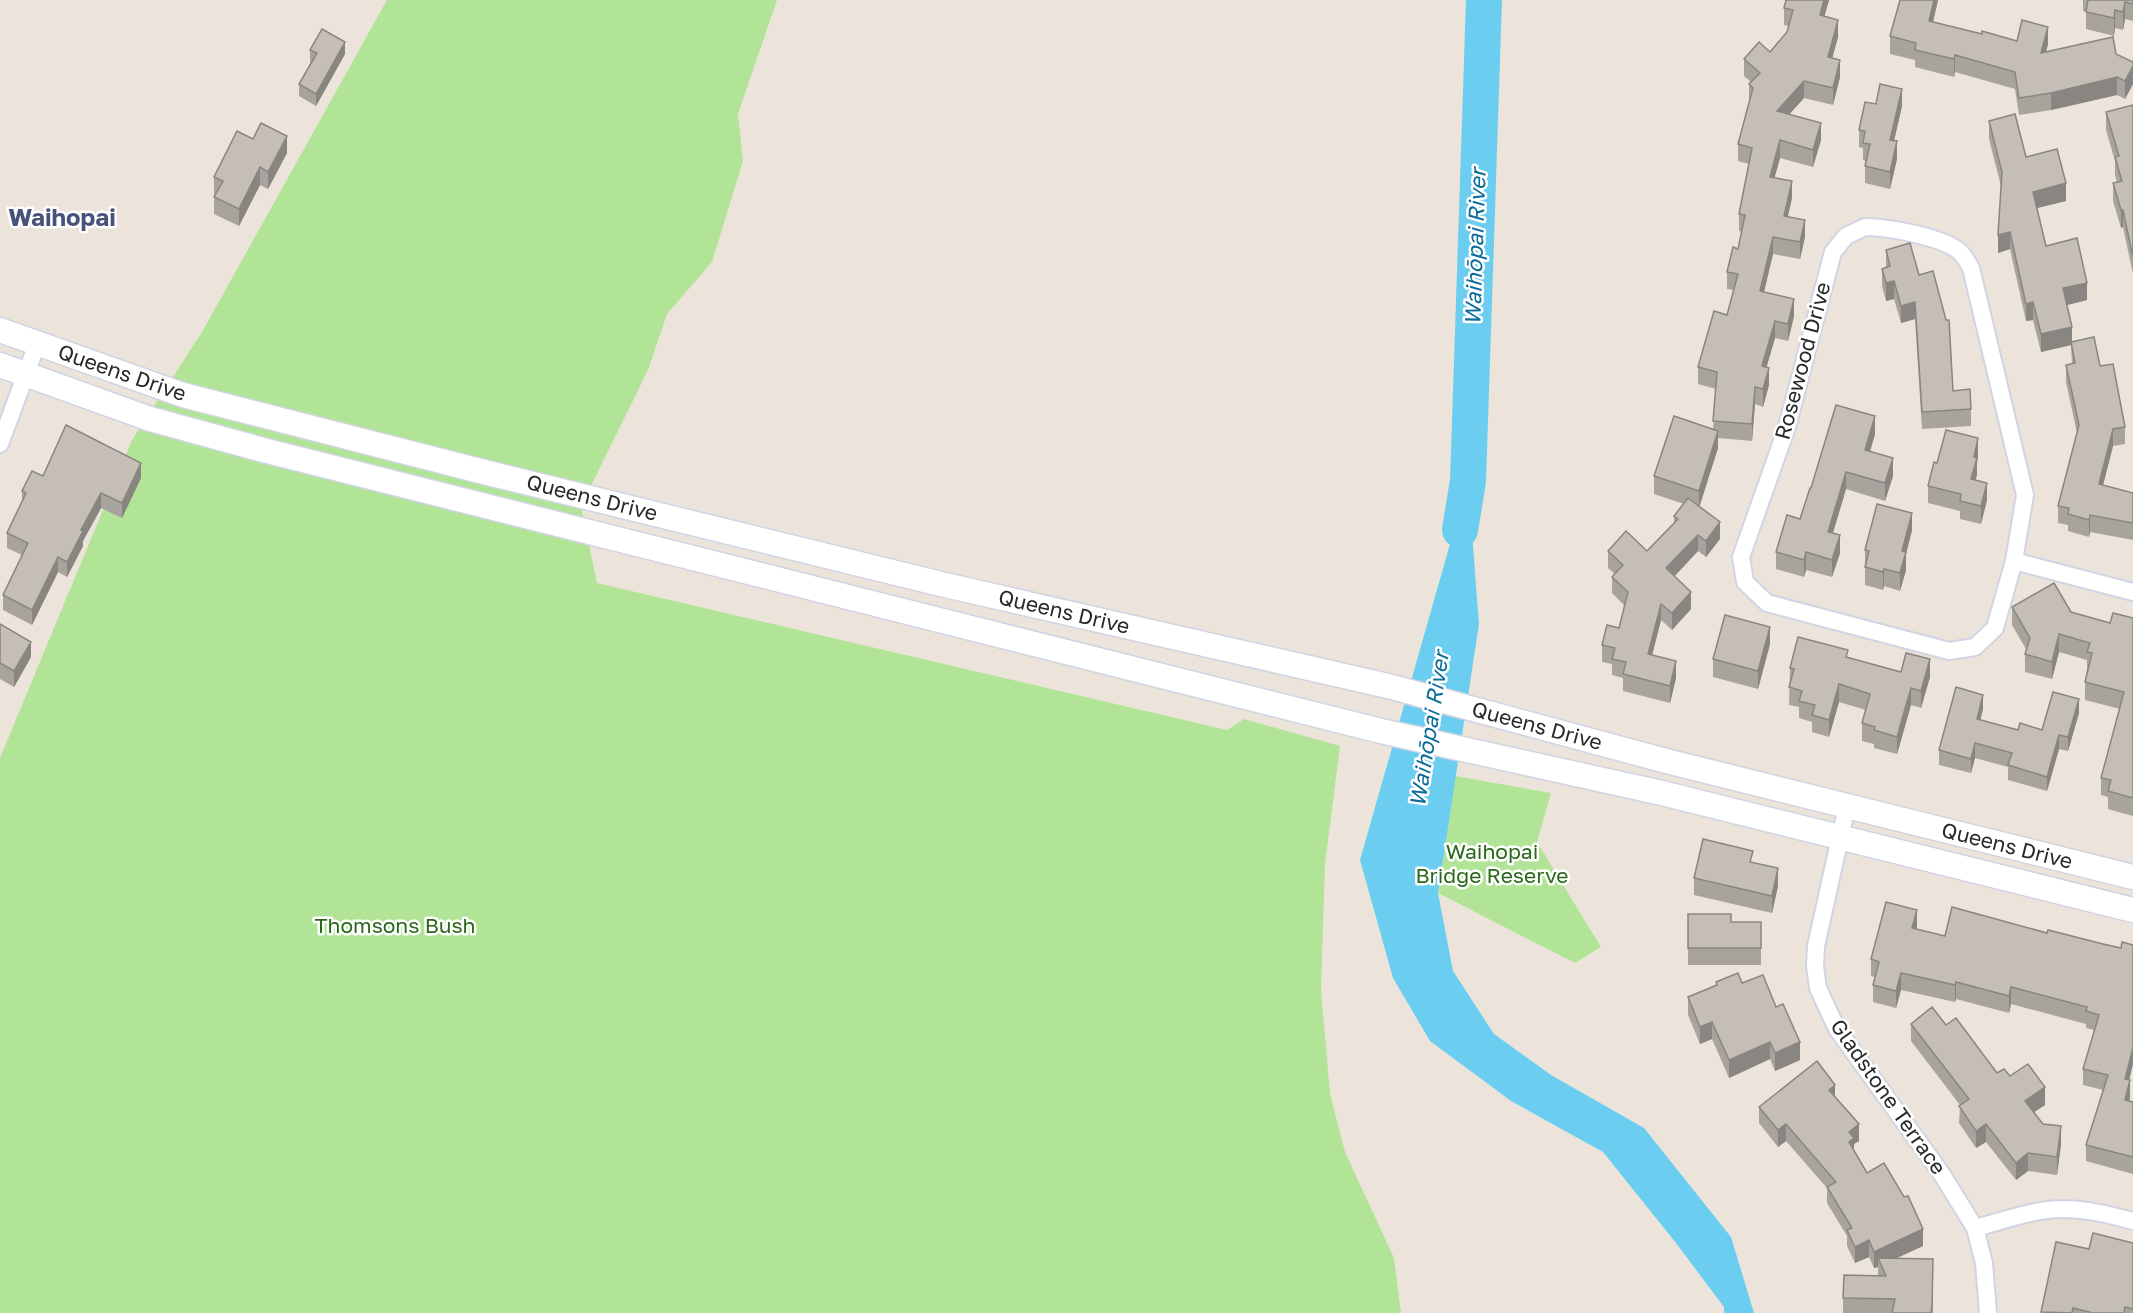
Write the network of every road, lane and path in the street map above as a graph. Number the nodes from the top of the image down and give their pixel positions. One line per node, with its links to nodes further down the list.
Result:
1 (0, 330): 2 (main road, Queens Drive)
2 (37, 344): 4 (street); 7 (main road, Queens Drive)
3 (0, 365): 4 (main road, Queens Drive)
4 (25, 374): 5 (street); 9 (main road, Queens Drive)
5 (0, 444)
6 (2014, 561): 6 (street, Rosewood Drive); 8 (street)
7 (945, 585): 9 (main road); 10 (main road, Queens Drive)
8 (2133, 592)
9 (937, 620): 11 (main road, Queens Drive)
10 (1847, 806): 11 (street, Gladstone Terrace); 12 (main road, Queens Drive)
11 (1840, 836): 13 (main road, Queens Drive); 15 (street, Gladstone Terrace)
12 (2133, 877)
13 (2133, 910)
14 (2133, 1221): 15 (street)
15 (1975, 1228): 16 (street, Gladstone Terrace)
16 (1988, 1313)

